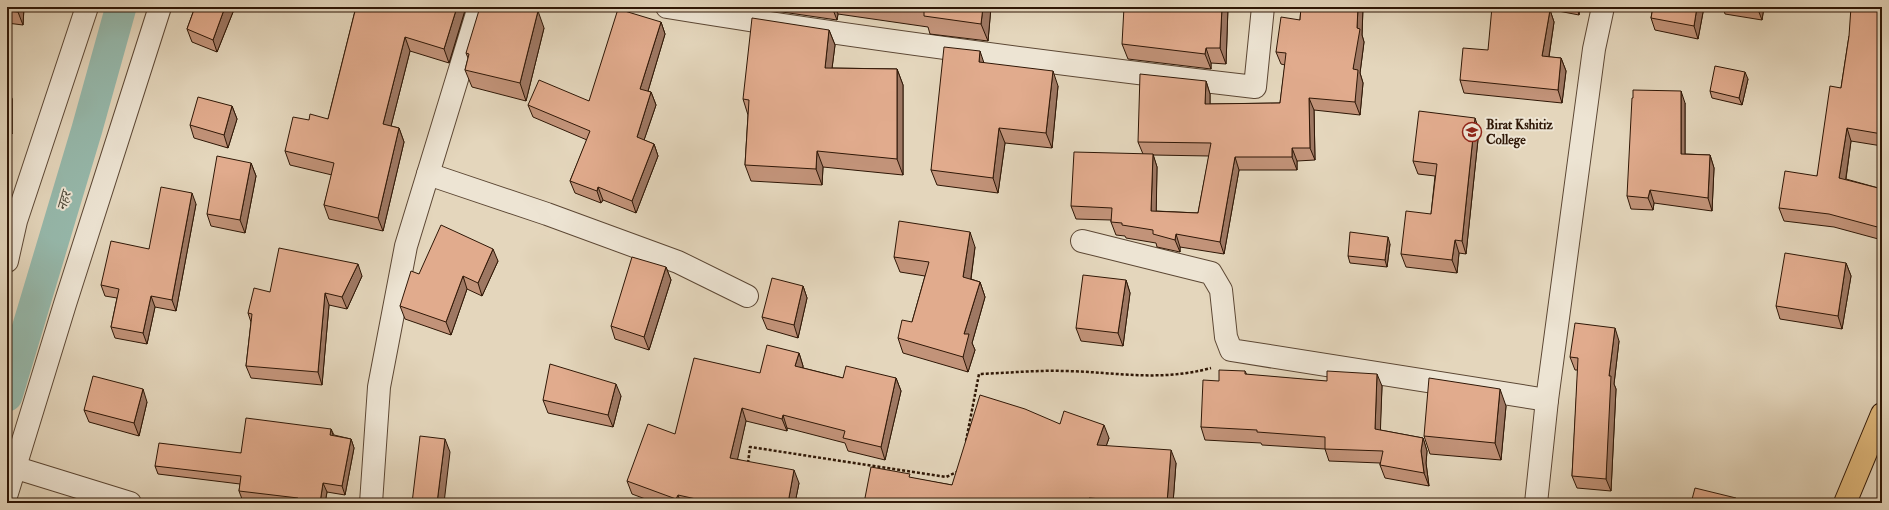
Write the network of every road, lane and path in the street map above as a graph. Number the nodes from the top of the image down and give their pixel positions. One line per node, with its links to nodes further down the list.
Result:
1 (87, 7): 8 (street)
2 (160, 7): 16 (street)
3 (479, 7): 7 (street)
4 (667, 7): 5 (street)
5 (1263, 7)
6 (1603, 7): 13 (street)
7 (428, 174): 11 (street); 21 (street)
8 (12, 220): 10 (street)
9 (1082, 241): 12 (street)
10 (7, 261)
11 (747, 296)
12 (1231, 350): 13 (street); 15 (path)
13 (1547, 400): 22 (street)
14 (1882, 414): 23 (main road)
15 (965, 444)
16 (11, 467): 19 (street); 20 (street)
17 (747, 468): 18 (path)
18 (960, 470)
19 (7, 493)
20 (130, 503)
21 (371, 503)
22 (1536, 503)
23 (1845, 503)

